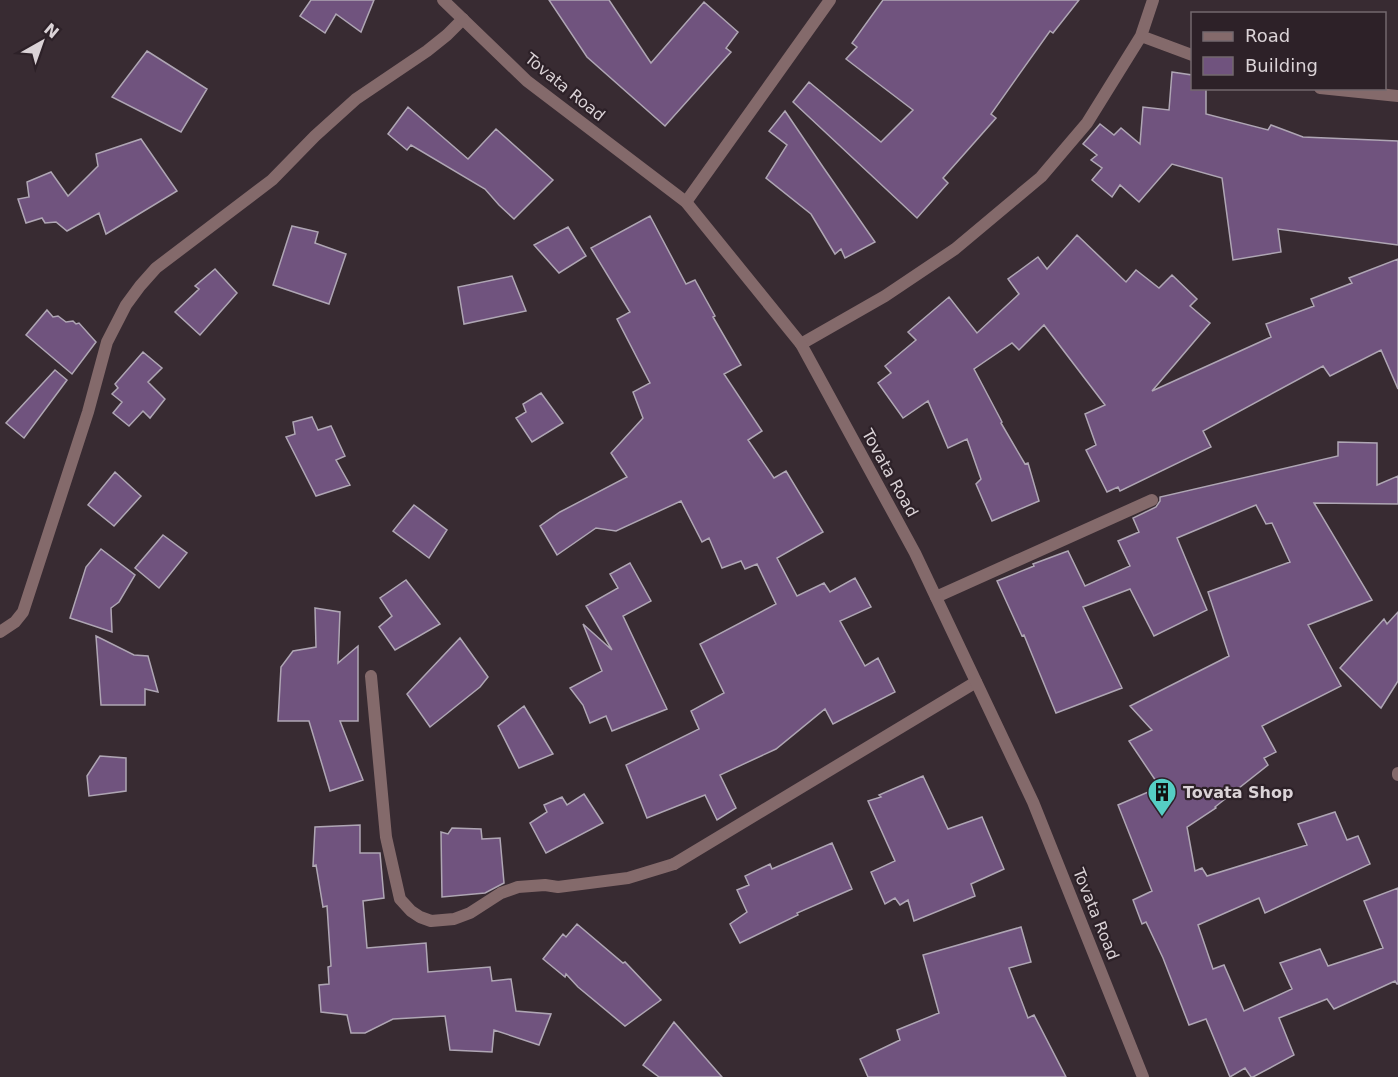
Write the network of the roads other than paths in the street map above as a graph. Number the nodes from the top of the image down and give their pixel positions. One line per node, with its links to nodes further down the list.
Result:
1 (443, 0): 4 (street, Tovata Road)
2 (830, 0): 9 (street)
3 (1153, 0): 5 (street)
4 (462, 19): 9 (street, Tovata Road); 13 (street)
5 (1141, 36): 6 (street); 10 (street)
6 (1191, 55)
7 (1340, 90): 8 (street)
8 (1398, 96)
9 (686, 202): 10 (street, Tovata Road)
10 (801, 344): 12 (street, Tovata Road)
11 (1152, 500): 12 (street)
12 (936, 597): 15 (street, Tovata Road)
13 (0, 632)
14 (371, 676): 15 (street)
15 (976, 682): 16 (street, Tovata Road)
16 (1143, 1077)

